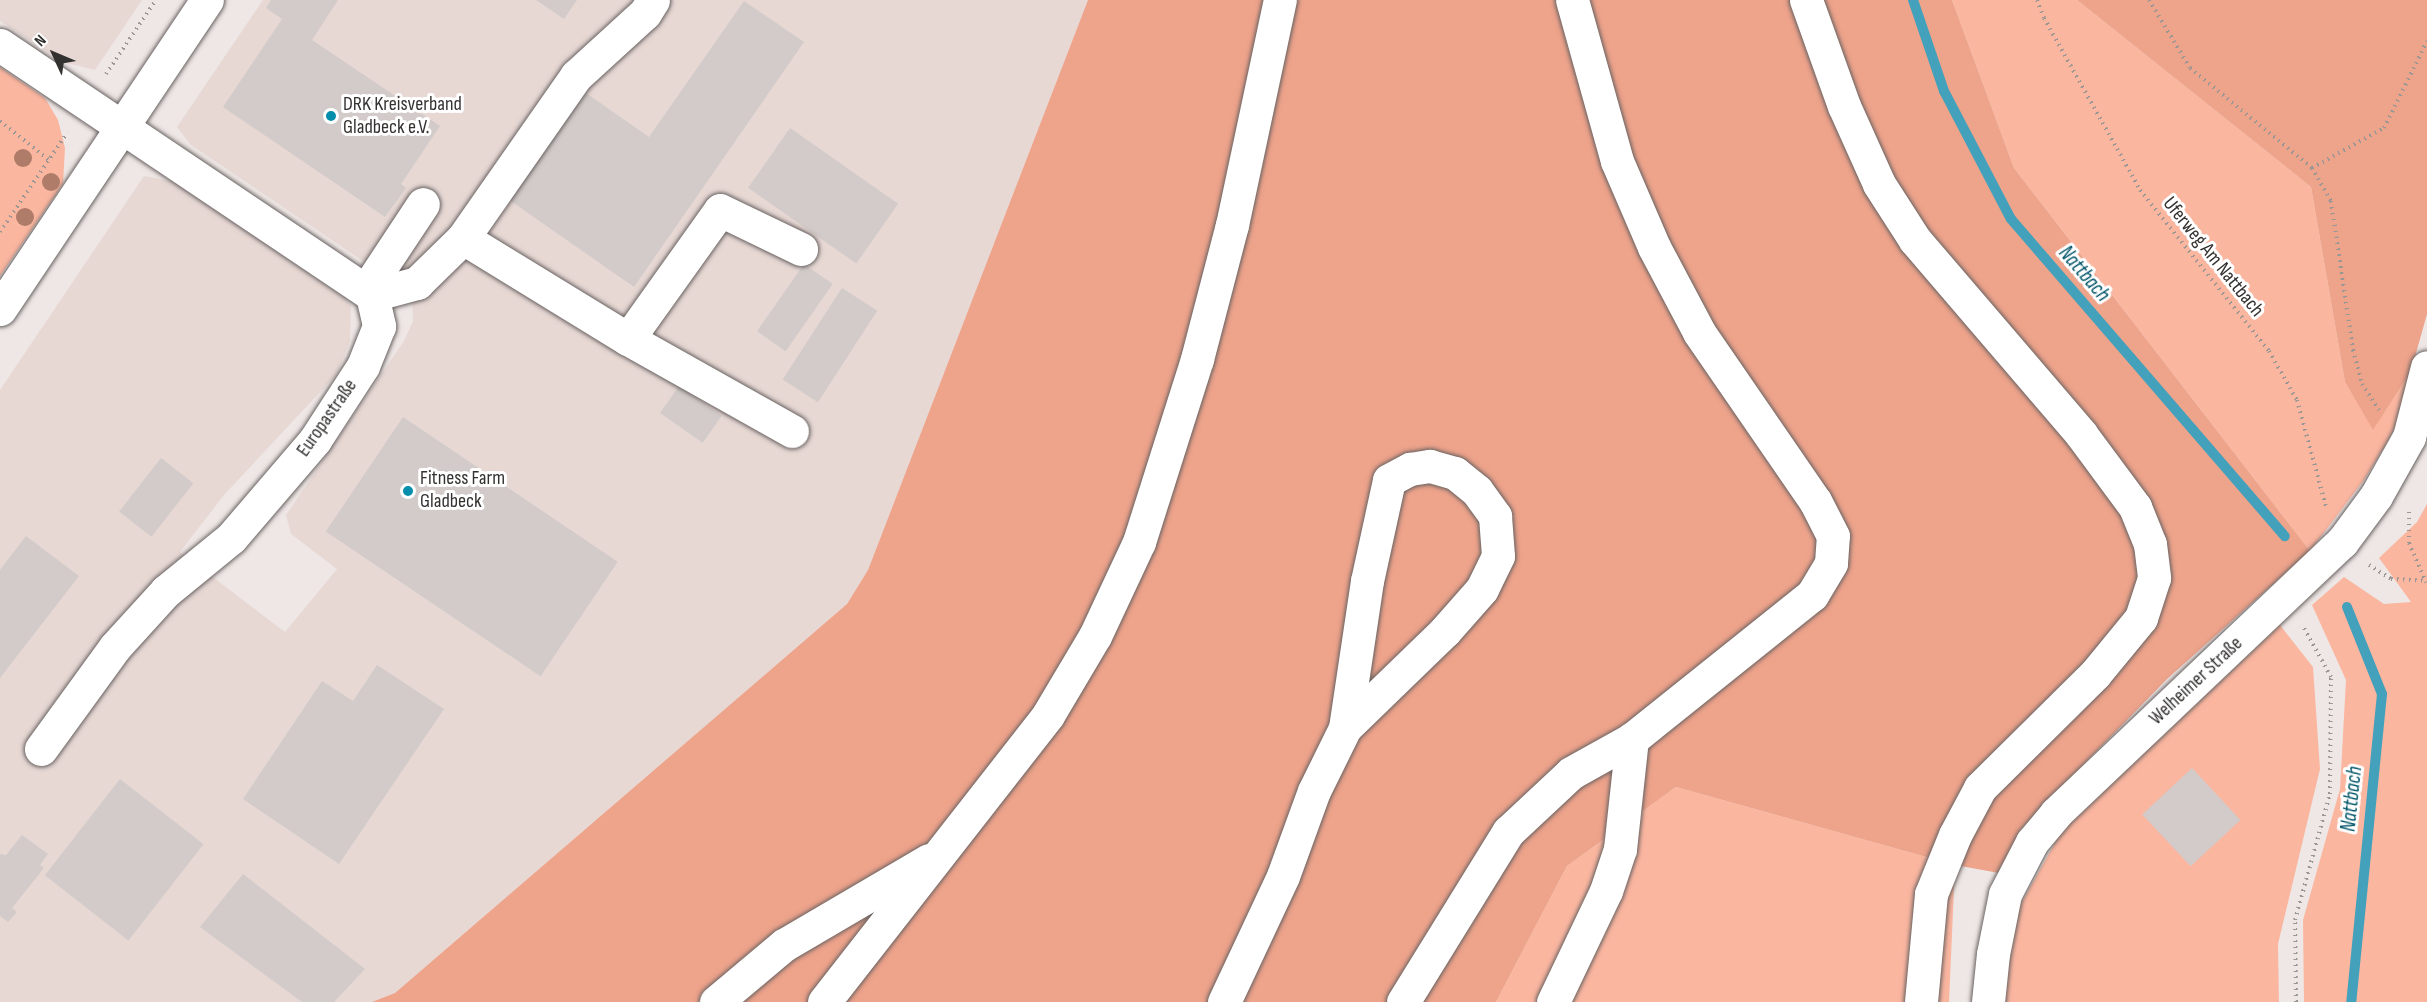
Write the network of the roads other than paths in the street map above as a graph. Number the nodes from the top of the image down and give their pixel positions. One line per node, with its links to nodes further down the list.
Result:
1 (207, 0): 7 (street)
2 (653, 0): 9 (street)
3 (1280, 0): 19 (street)
4 (1572, 0): 17 (street)
5 (1806, 0): 25 (street)
6 (0, 45): 7 (street)
7 (123, 126): 11 (street); 12 (street)
8 (423, 204): 11 (street)
9 (463, 238): 11 (street); 13 (street)
10 (801, 249): 13 (street)
11 (369, 293): 18 (street, Europastraße)
12 (0, 309)
13 (628, 339): 15 (street)
14 (2427, 367): 26 (street, Welheimer Straße)
15 (792, 431)
16 (1345, 728): 16 (street); 22 (street)
17 (1632, 739): 23 (street); 24 (street)
18 (41, 749)
19 (941, 853): 20 (street); 21 (street)
20 (716, 1002)
21 (824, 1002)
22 (1224, 1002)
23 (1403, 1002)
24 (1554, 1002)
25 (1921, 1002)
26 (1988, 1002)

